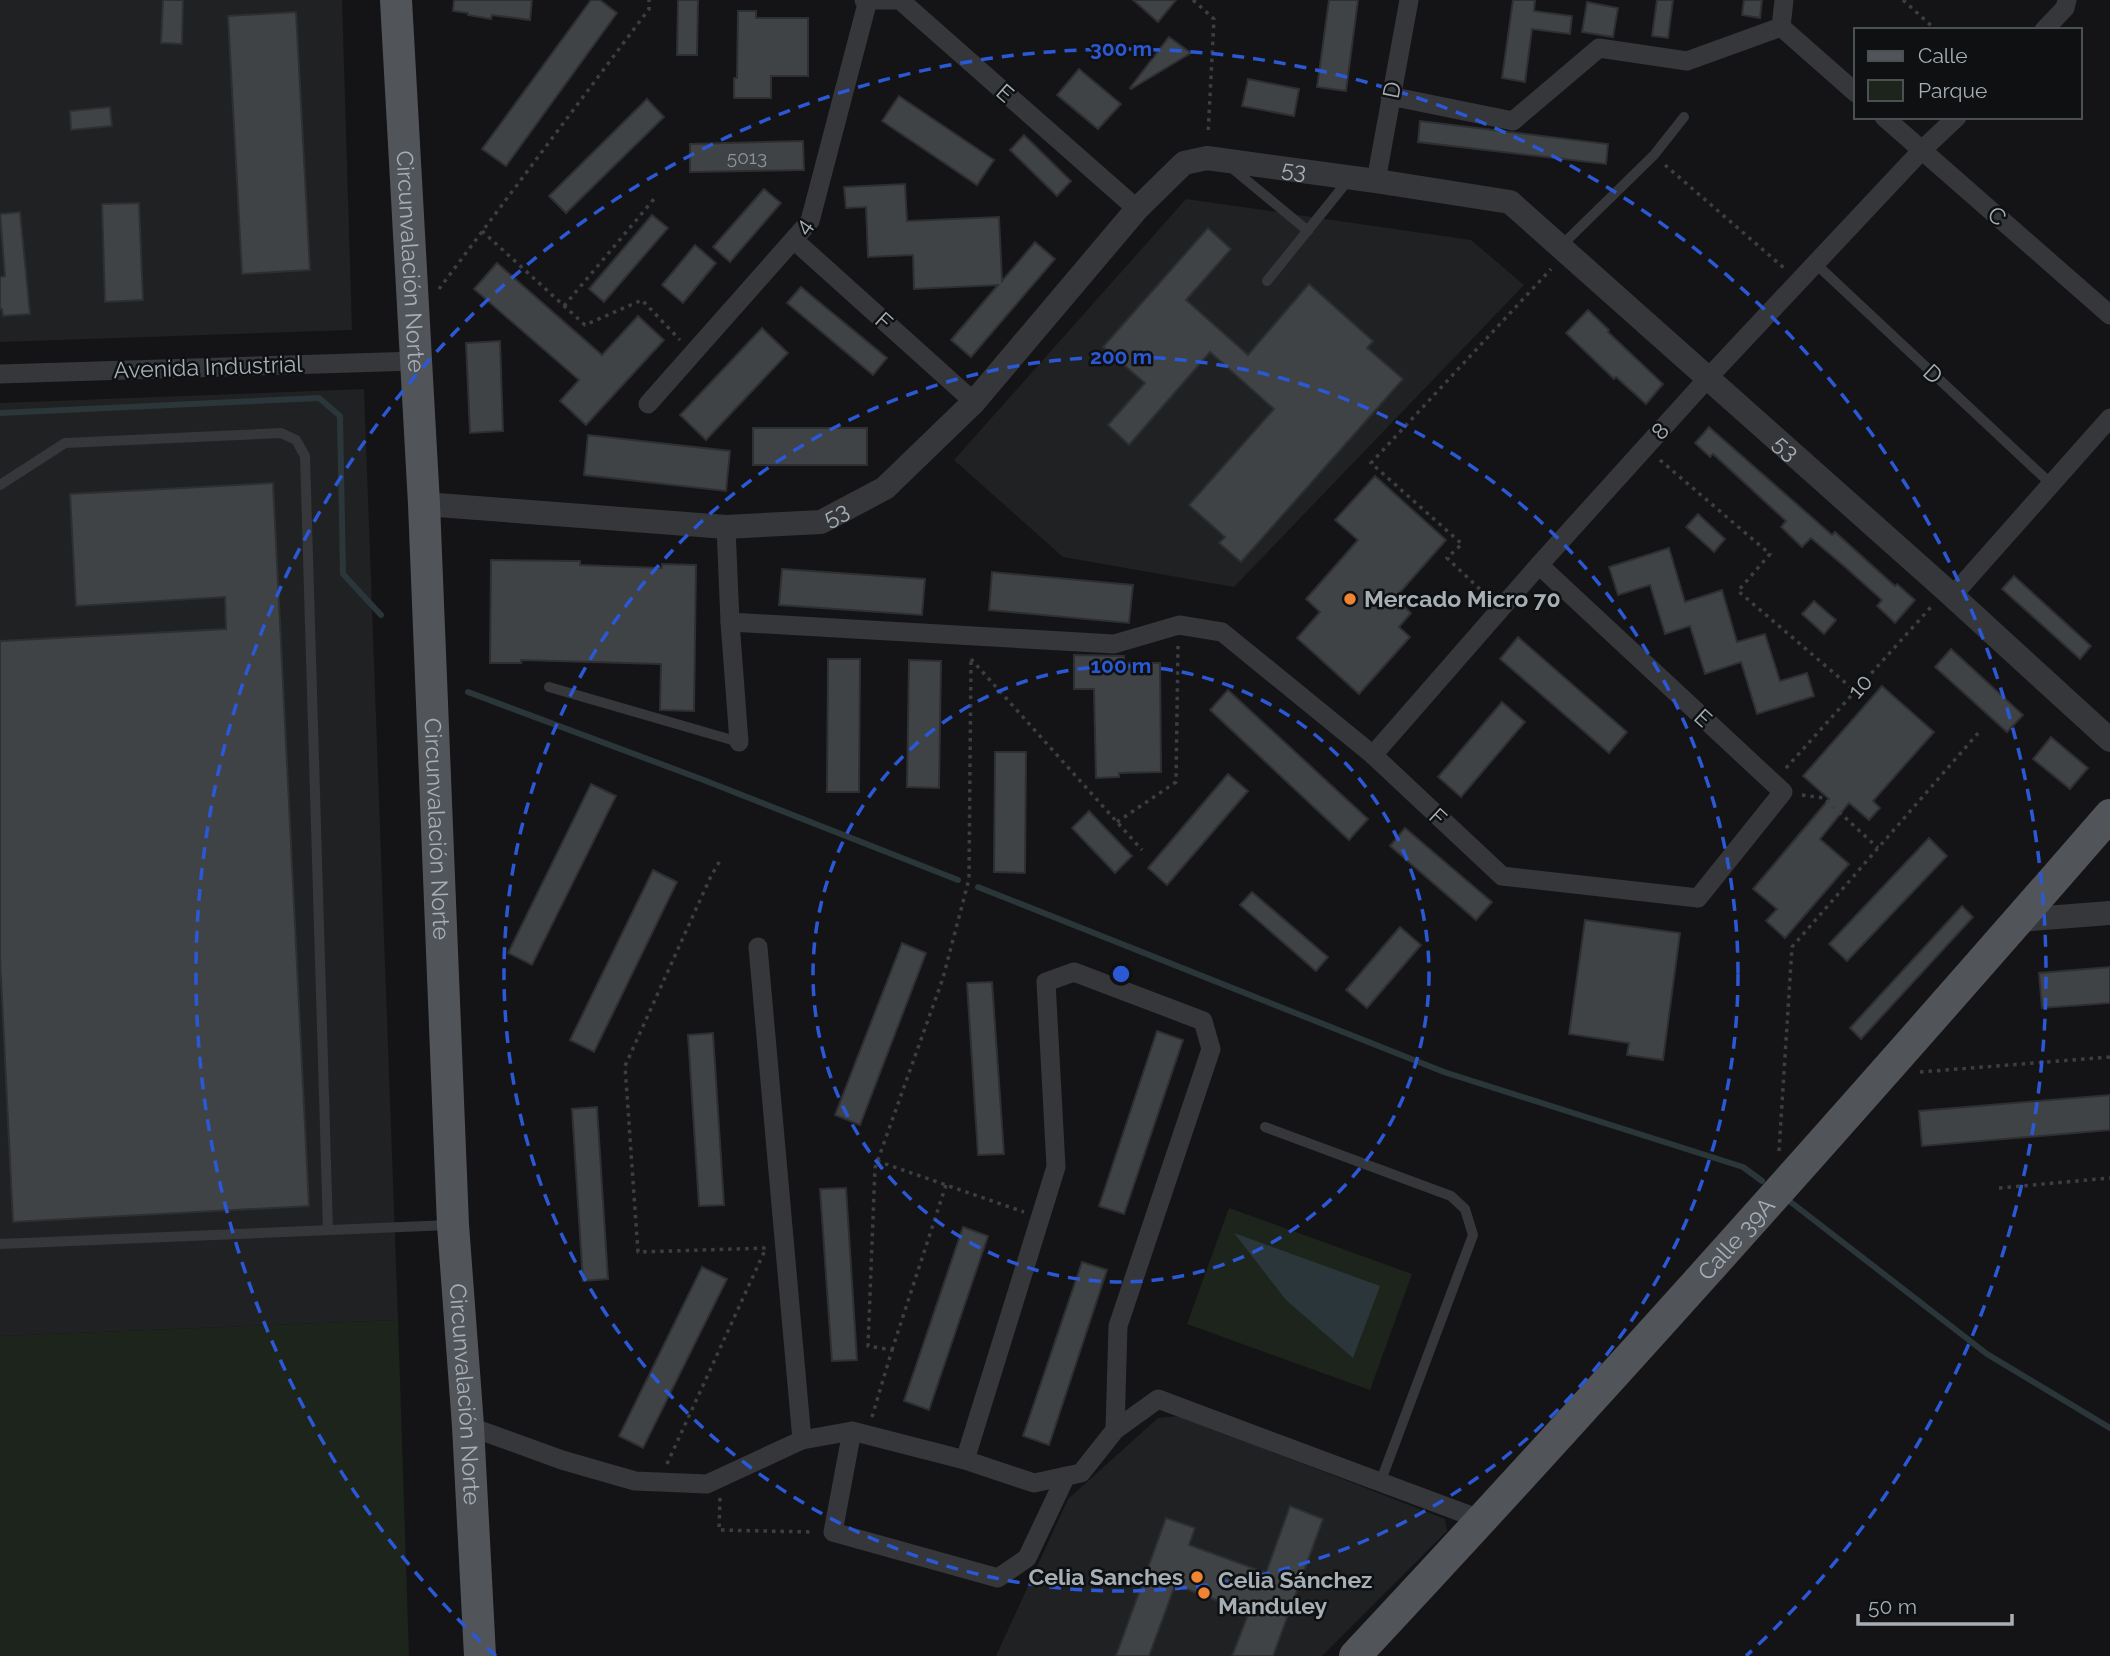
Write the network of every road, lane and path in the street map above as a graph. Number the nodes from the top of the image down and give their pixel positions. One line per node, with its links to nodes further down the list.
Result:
1 (396, 0): 33 (main road, Circunvalación Norte)
2 (649, 0): 24 (path)
3 (866, 0): 4 (street, E); 26 (street, 4)
4 (900, 0): 23 (street, E)
5 (1192, 0): 20 (path)
6 (1409, 0): 14 (street, D)
7 (1784, 0): 10 (street)
8 (1903, 0): 11 (path)
9 (2066, 4): 12 (street)
10 (1781, 27): 13 (street); 14 (street)
11 (1934, 28)
12 (2046, 28)
13 (1854, 91)
14 (1390, 96): 21 (street, D)
15 (1684, 117): 19 (lane)
16 (1886, 119): 18 (street, C)
17 (1955, 119): 18 (street, 8)
18 (1922, 150): 28 (street, 8); 32 (street, C)
19 (1654, 155): 27 (lane); 30 (path)
20 (1215, 160): 21 (street, 53); 23 (street, 53); 25 (lane)
21 (1364, 179): 25 (lane); 27 (street, 53)
22 (654, 199): 31 (path)
23 (1137, 209): 38 (street, 53)
24 (482, 231): 31 (path); 33 (path)
25 (1308, 231): 29 (lane)
26 (794, 240): 34 (street, 4); 38 (street, F)
27 (1563, 250): 37 (street, 53); 48 (path)
28 (1816, 264): 30 (street, 8); 42 (lane, D)
29 (1267, 281)
30 (1798, 281): 37 (street, 8)
31 (564, 306): 34 (path)
32 (2110, 315)
33 (414, 321): 35 (main road, Circunvalación Norte)
34 (693, 354): 39 (street, 4)
35 (416, 361): 36 (street, Avenida Industrial); 44 (main road, Circunvalación Norte)
36 (0, 374)
37 (1707, 379): 41 (street, 8); 47 (street, 53)
38 (974, 402): 45 (street, 53)
39 (649, 404)
40 (2110, 418): 42 (street)
41 (1645, 448): 46 (street, 8); 54 (path)
42 (2051, 484): 47 (street)
43 (0, 485): 78 (lane)
44 (424, 504): 45 (street, 53); 77 (main road, Circunvalación Norte)
45 (726, 527): 49 (street)
46 (1539, 565): 48 (street, 8); 59 (street, E)
47 (1950, 593): 54 (path, 10); 56 (street, 53)
48 (1500, 609): 58 (street, 8)
49 (730, 622): 51 (street); 57 (street)
50 (1179, 625): 51 (street); 58 (street, F); 61 (path)
51 (948, 634): 52 (path)
52 (971, 659): 61 (path); 71 (path)
53 (549, 688): 57 (lane)
54 (1855, 691): 59 (path, 10)
55 (1979, 732): 62 (path)
56 (2110, 740)
57 (739, 741)
58 (1373, 755): 59 (street, F)
59 (1778, 787): 62 (path)
60 (2110, 815): 66 (main road, Calle 39A)
61 (1117, 822): 63 (path)
62 (1878, 848): 72 (path)
63 (1142, 850)
64 (722, 859): 88 (path)
65 (2110, 913): 66 (street)
66 (2019, 920): 69 (main road, Calle 39A)
67 (758, 947): 84 (street)
68 (2110, 1056): 69 (path)
69 (1883, 1075): 72 (main road, Calle 39A)
70 (1265, 1127): 89 (lane)
71 (877, 1161): 74 (path); 80 (path)
72 (1795, 1173): 90 (main road, Calle 39A)
73 (2110, 1178): 75 (path)
74 (947, 1185): 76 (path); 80 (path)
75 (1999, 1188)
76 (1040, 1217): 82 (street); 85 (street)
77 (453, 1225): 78 (lane); 81 (main road, Circunvalación Norte)
78 (328, 1230): 79 (lane)
79 (0, 1244)
80 (892, 1350): 83 (path)
81 (468, 1426): 88 (street); 92 (main road, Circunvalación Norte)
82 (1115, 1430): 86 (street); 89 (street)
83 (859, 1434): 84 (street); 85 (street); 91 (street)
84 (802, 1440): 87 (street)
85 (965, 1460): 86 (street)
86 (1066, 1476): 91 (street)
87 (721, 1477): 88 (street); 91 (path)
88 (659, 1481)
89 (1380, 1483): 90 (street)
90 (1482, 1520): 93 (main road, Calle 39A)
91 (833, 1532)
92 (480, 1656)
93 (1355, 1656)

